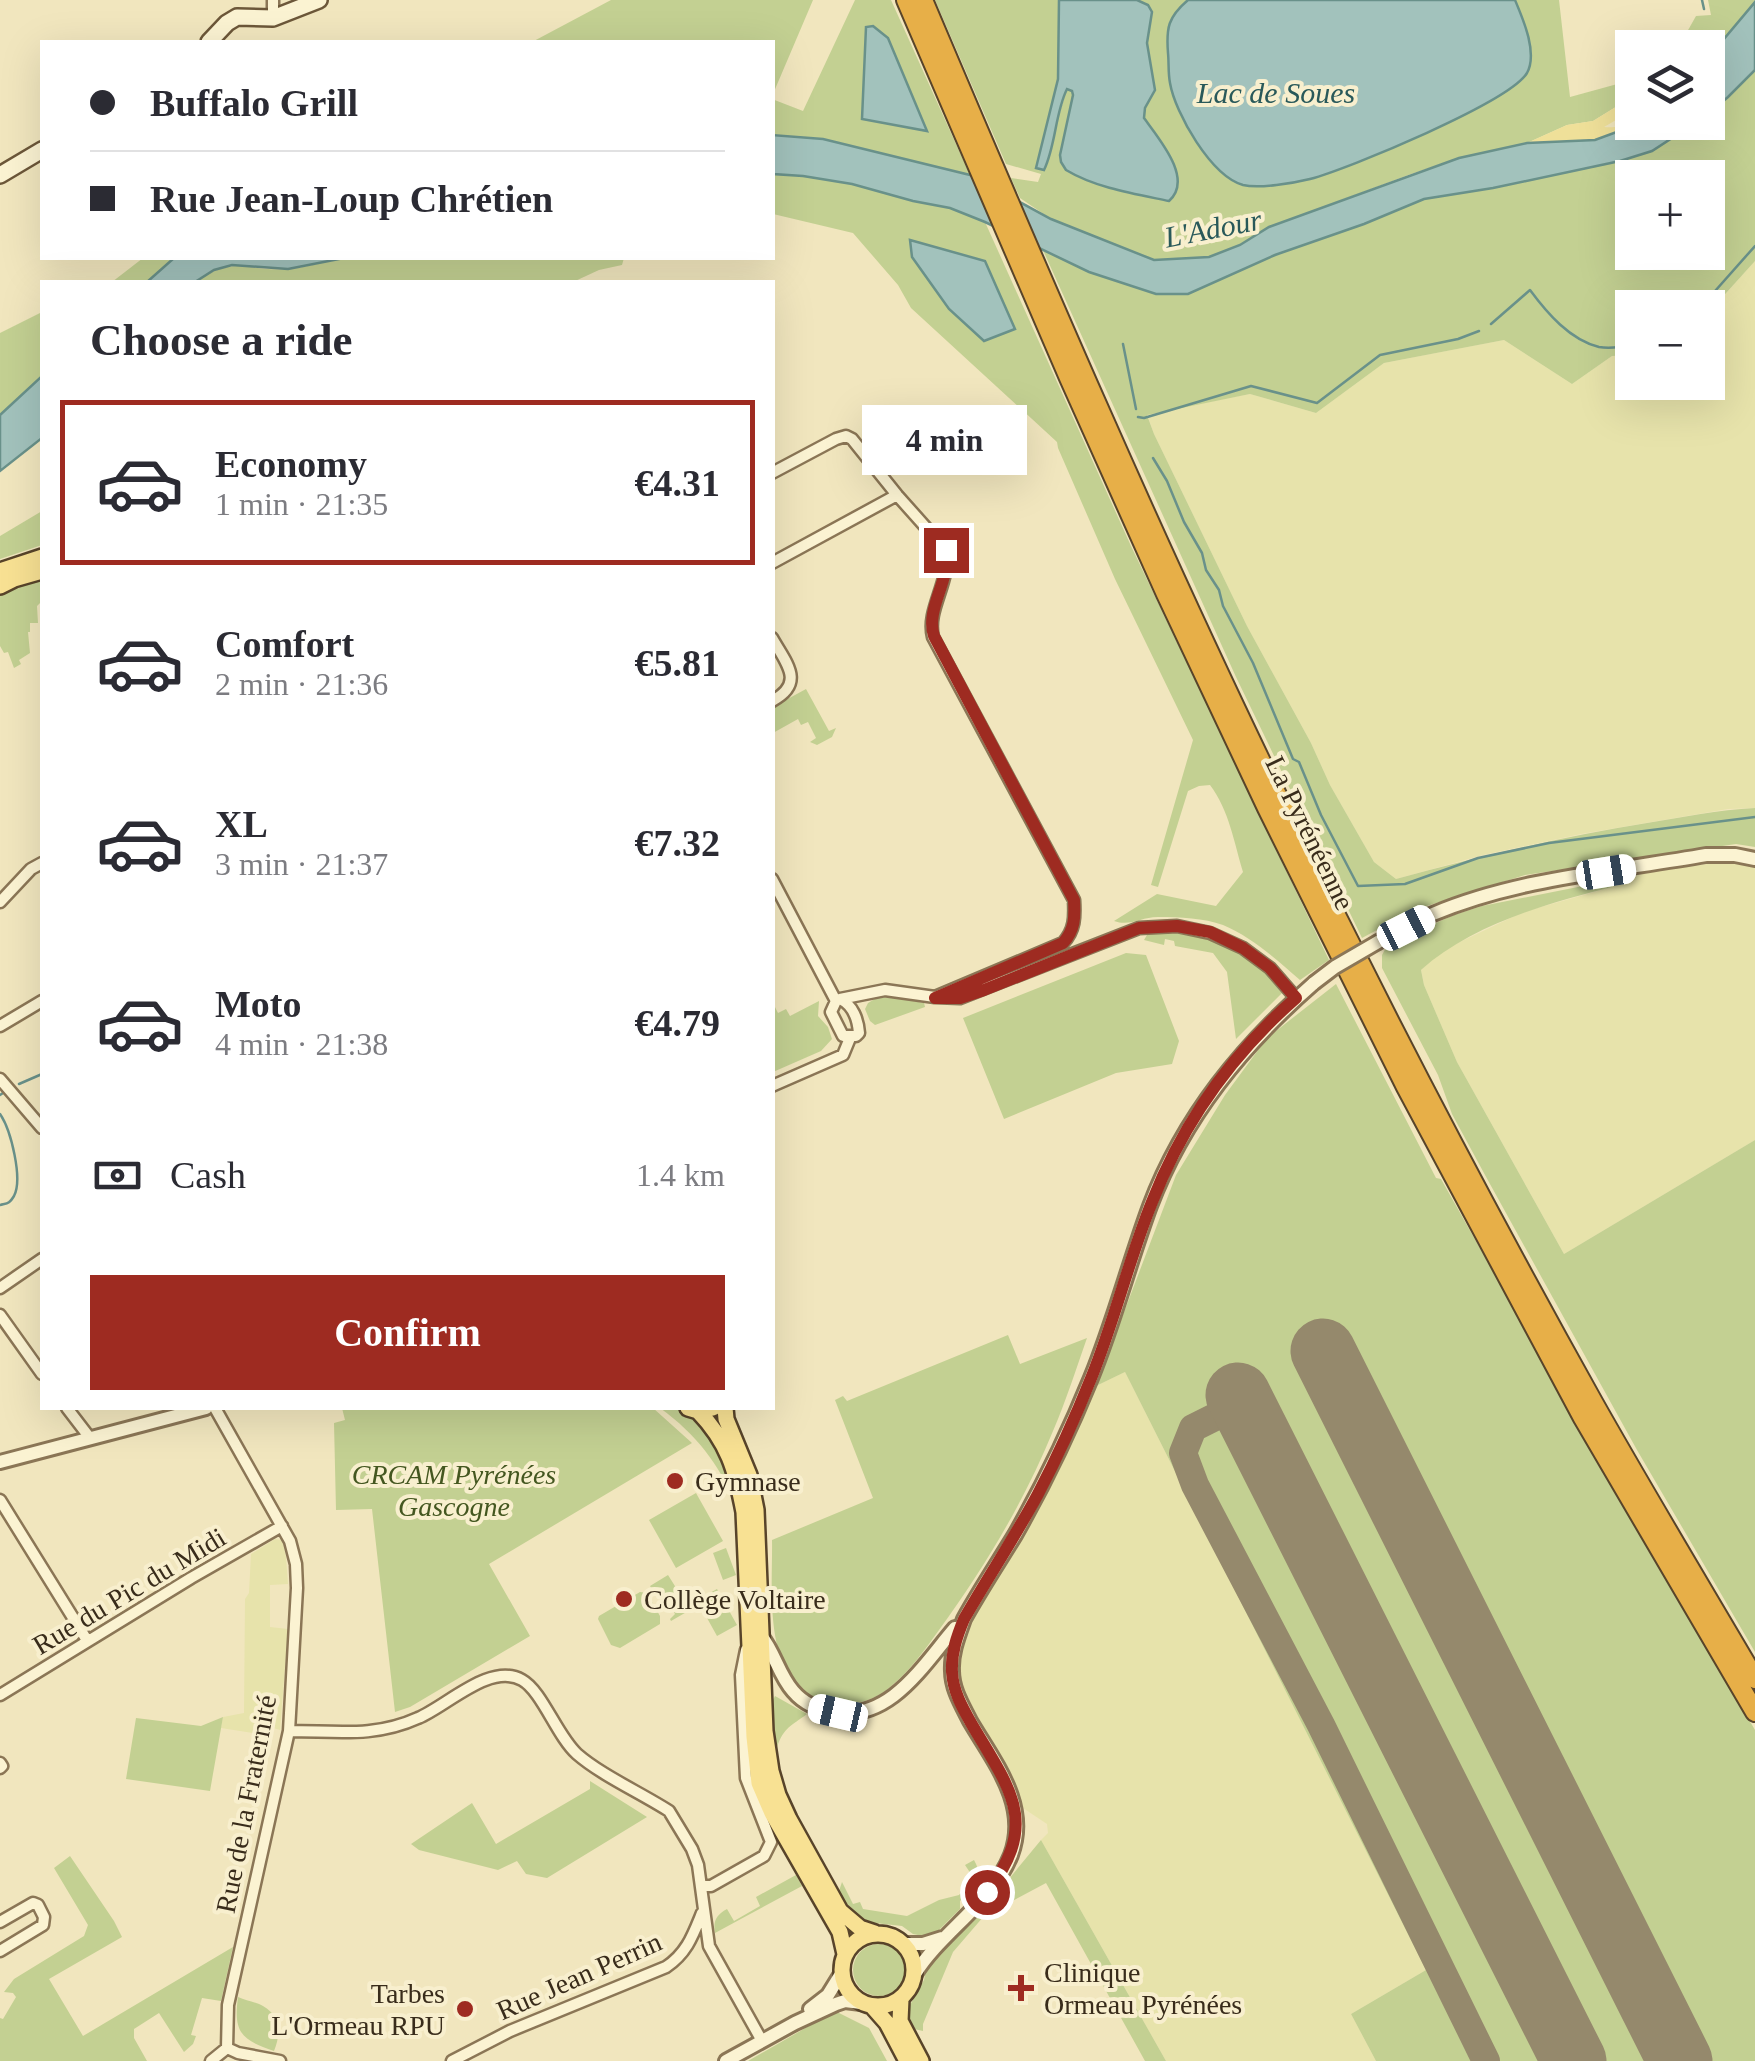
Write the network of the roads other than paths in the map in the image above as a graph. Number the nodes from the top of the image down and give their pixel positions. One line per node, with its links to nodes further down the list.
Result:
1 (274, 0): 5 (street)
2 (319, 0): 5 (main road)
3 (906, 0): 8 (highway, La Pyrénéenne)
4 (923, 0): 8 (highway, La Pyrénéenne)
5 (265, 18): 6 (main road)
6 (211, 40)
7 (40, 151): 9 (main road)
8 (981, 157): 10 (highway, La Pyrénéenne)
9 (0, 175)
10 (1033, 278): 51 (highway, La Pyrénéenne); 53 (highway, La Pyrénéenne)
11 (775, 472): 12 (street)
12 (897, 495): 14 (street); 25 (street)
13 (40, 558): 15 (main road)
14 (775, 561)
15 (0, 572)
16 (40, 572): 17 (main road)
17 (0, 586)
18 (775, 643): 19 (street)
19 (775, 699)
20 (1755, 858): 26 (street, bridge)
21 (40, 864): 23 (street)
22 (775, 885): 27 (street)
23 (0, 902)
24 (867, 995): 25 (street); 27 (street); 29 (street)
25 (935, 998): 26 (street)
26 (1296, 998): 48 (street)
27 (838, 1000): 29 (street); 31 (street)
28 (40, 1002): 30 (street)
29 (857, 1018): 31 (street)
30 (0, 1026)
31 (850, 1038): 33 (street)
32 (0, 1079): 34 (street)
33 (775, 1085)
34 (40, 1126)
35 (40, 1260): 36 (street)
36 (0, 1288)
37 (0, 1315): 38 (street)
38 (40, 1371)
39 (69, 1410): 44 (street)
40 (198, 1410): 44 (street)
41 (216, 1410): 47 (street, Rue de la Fraternité)
42 (701, 1410): 49 (main road)
43 (724, 1410): 49 (main road)
44 (90, 1438): 45 (street)
45 (0, 1462)
46 (0, 1500): 50 (street)
47 (282, 1526): 50 (street, Rue du Pic du Midi); 54 (street, Rue de la Fraternité)
48 (964, 1619): 49 (street); 59 (street)
49 (756, 1639): 55 (street); 58 (main road); 64 (main road)
50 (90, 1640): 52 (street, Rue du Pic du Midi)
51 (1755, 1679)
52 (0, 1695)
53 (1755, 1712)
54 (289, 1731): 55 (street); 71 (street, Rue de la Fraternité)
55 (701, 1886): 56 (street)
56 (703, 1912): 60 (street, Rue Jean Perrin); 62 (street)
57 (0, 1922): 63 (street)
58 (874, 1934): 61 (main road); 64 (main road)
59 (944, 1938): 61 (street); 66 (street)
60 (691, 1942): 62 (street); 74 (street, Rue Jean Perrin)
61 (904, 1944): 66 (main road)
62 (710, 1946): 70 (street)
63 (0, 1951)
64 (845, 1954): 65 (main road)
65 (841, 1974): 68 (main road); 69 (street)
66 (914, 1974): 67 (main road)
67 (901, 1999): 68 (main road); 77 (main road)
68 (866, 2004): 69 (street); 76 (main road)
69 (796, 2022): 70 (street)
70 (762, 2041): 75 (street)
71 (227, 2048): 72 (street); 73 (street)
72 (211, 2061)
73 (280, 2061)
74 (452, 2061)
75 (726, 2061)
76 (907, 2061)
77 (921, 2061)

